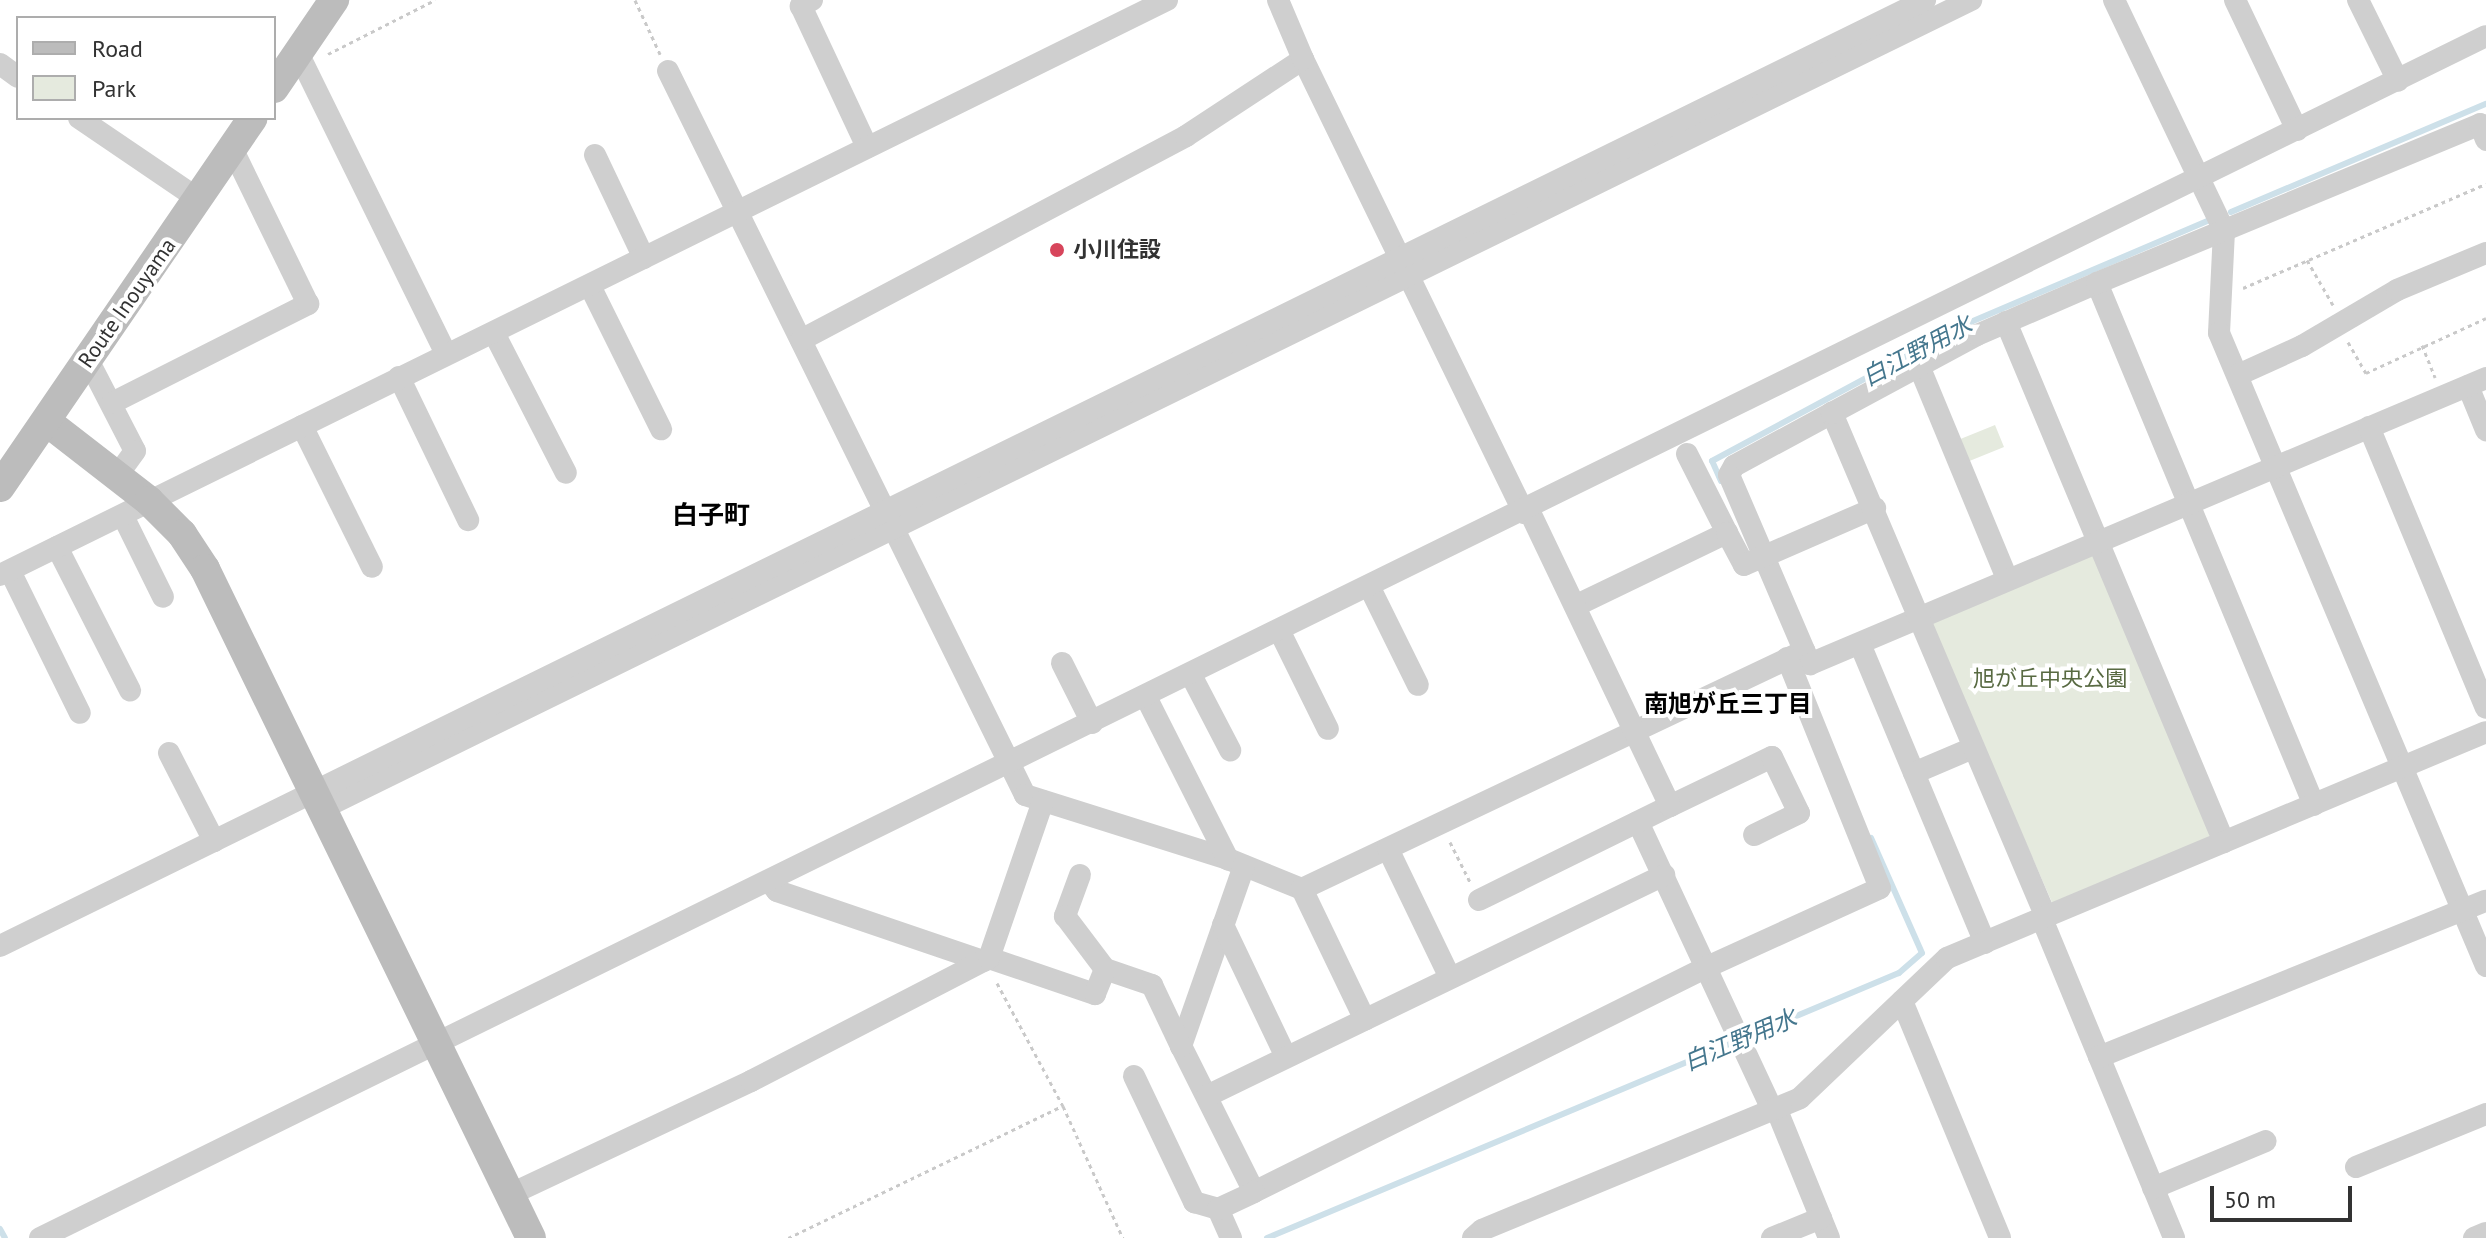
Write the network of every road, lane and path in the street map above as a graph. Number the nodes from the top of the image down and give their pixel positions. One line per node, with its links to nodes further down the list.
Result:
1 (334, 0): 14 (street)
2 (435, 0): 14 (path)
3 (635, 0): 15 (path)
4 (812, 0): 22 (street)
5 (1167, 0): 22 (street)
6 (1278, 0): 13 (street)
7 (1925, 0): 33 (street)
8 (1971, 0): 33 (street)
9 (2114, 0): 25 (street)
10 (2235, 0): 20 (street)
11 (2358, 0): 16 (street)
12 (2486, 36): 16 (street)
13 (1303, 59): 33 (street); 41 (street)
14 (301, 60): 17 (street); 43 (street)
15 (668, 71): 28 (street)
16 (2398, 81): 20 (street)
17 (276, 86)
18 (82, 120): 27 (street)
19 (252, 120): 23 (street, Route Inouyama)
20 (2297, 130): 25 (street)
21 (2486, 140): 29 (street)
22 (867, 147): 28 (street)
23 (232, 148): 27 (street, Route Inouyama); 50 (street)
24 (595, 155): 31 (street)
25 (2201, 175): 29 (street); 65 (street)
26 (2486, 184): 32 (path)
27 (198, 199): 44 (street, Route Inouyama)
28 (738, 211): 31 (street); 41 (street)
29 (2224, 231): 34 (street); 36 (street)
30 (2486, 253): 39 (street)
31 (644, 258): 35 (street)
32 (2307, 260): 36 (path); 39 (path)
33 (1406, 264): 65 (street); 68 (street)
34 (2097, 283): 38 (street); 63 (street)
35 (590, 286): 40 (street); 55 (street)
36 (2223, 297): 46 (street)
37 (2486, 318): 42 (path)
38 (2006, 322): 45 (street); 70 (street)
39 (2340, 323): 42 (path); 46 (street)
40 (494, 333): 43 (street); 59 (street)
41 (801, 340): 68 (street)
42 (2422, 345): 49 (path)
43 (446, 354): 47 (street)
44 (88, 360): 50 (street); 52 (street, Route Inouyama)
45 (1919, 366): 51 (street); 75 (street)
46 (2238, 375): 58 (street)
47 (399, 377): 53 (street); 67 (street)
48 (2477, 382): 49 (street); 56 (street)
49 (2442, 396): 54 (street)
50 (112, 403): 60 (street)
51 (1832, 413): 64 (street); 72 (street)
52 (46, 421): 60 (street); 61 (street, Route Inouyama)
53 (302, 426): 62 (street); 73 (street)
54 (2369, 427): 58 (street); 88 (street)
55 (661, 429)
56 (2486, 430)
57 (1687, 454): 69 (street)
58 (2277, 465): 63 (street); 98 (street)
59 (566, 473)
60 (118, 474): 62 (street)
61 (0, 487)
62 (149, 501): 66 (street); 100 (street)
63 (2187, 503): 70 (street); 102 (street)
64 (1875, 508): 72 (street); 79 (street)
65 (1526, 512): 76 (street); 78 (street)
66 (123, 516): 71 (street); 77 (street)
67 (468, 520)
68 (888, 520): 97 (street); 100 (street)
69 (1727, 533): 72 (street); 78 (street)
70 (2099, 541): 75 (street); 108 (street)
71 (57, 547): 74 (street); 86 (street)
72 (1754, 560): 82 (street)
73 (372, 567)
74 (5, 573): 89 (street)
75 (2007, 578): 79 (street)
76 (1370, 588): 80 (street); 85 (street)
77 (163, 597)
78 (1575, 606): 92 (street)
79 (1920, 615): 81 (street); 94 (street)
80 (1280, 632): 84 (street); 91 (street)
81 (1860, 644): 82 (street); 99 (street)
82 (1795, 655): 92 (street); 124 (street)
83 (1062, 663): 90 (street)
84 (1191, 675): 87 (street); 95 (street)
85 (1418, 685)
86 (130, 690)
87 (1146, 697): 90 (street); 110 (street)
88 (2486, 708)
89 (80, 713)
90 (1092, 723): 97 (street)
91 (1328, 729)
92 (1635, 731): 103 (street); 105 (street)
93 (2486, 732): 98 (street)
94 (1973, 748): 99 (street); 118 (street)
95 (1230, 750)
96 (169, 753): 107 (street)
97 (1008, 765): 101 (street); 113 (street)
98 (2403, 767): 102 (street); 117 (street)
99 (1914, 773): 120 (street)
100 (316, 799): 107 (street); 129 (street)
101 (1043, 801): 110 (street); 122 (street)
102 (2314, 805): 108 (street)
103 (1670, 806): 104 (street); 106 (street)
104 (1638, 822): 112 (street); 115 (street)
105 (1441, 823): 109 (street); 115 (path)
106 (1754, 835)
107 (214, 841): 121 (street)
108 (2224, 842): 118 (street)
109 (1388, 849): 114 (street); 126 (street)
110 (1236, 863): 114 (street); 119 (street)
111 (1080, 875): 125 (street)
112 (1664, 875): 124 (street); 126 (street)
113 (770, 882): 122 (street); 129 (street)
114 (1302, 889): 128 (street)
115 (1479, 900)
116 (2486, 901): 117 (street)
117 (2462, 911): 123 (street); 132 (street)
118 (2044, 918): 120 (street); 132 (street)
119 (1223, 925): 130 (street); 131 (street)
120 (1985, 943): 127 (street)
121 (0, 946)
122 (986, 959): 125 (street); 135 (path); 142 (street)
123 (2486, 966)
124 (1707, 967): 136 (street); 141 (street)
125 (1105, 969): 130 (street)
126 (1450, 978): 128 (street)
127 (1902, 1001): 136 (street); 153 (street)
128 (1365, 1020): 131 (street)
129 (435, 1046): 142 (street); 146 (street)
130 (1181, 1046): 134 (street)
131 (1286, 1057): 134 (street)
132 (2099, 1057): 140 (street)
133 (1134, 1076): 143 (street)
134 (1207, 1096): 141 (street)
135 (1063, 1106): 148 (path); 149 (path)
136 (1774, 1108): 144 (street); 151 (street)
137 (2486, 1114): 139 (street)
138 (2266, 1141): 140 (street)
139 (2356, 1167)
140 (2153, 1188): 154 (street)
141 (1254, 1192): 143 (street)
142 (509, 1195): 147 (street)
143 (1218, 1209): 150 (street)
144 (1825, 1228): 152 (street)
145 (2486, 1233): 155 (street)
146 (40, 1238)
147 (531, 1238)
148 (788, 1238)
149 (1123, 1238)
150 (1231, 1238)
151 (1473, 1238)
152 (1772, 1238)
153 (2000, 1238)
154 (2174, 1238)
155 (2474, 1238)

